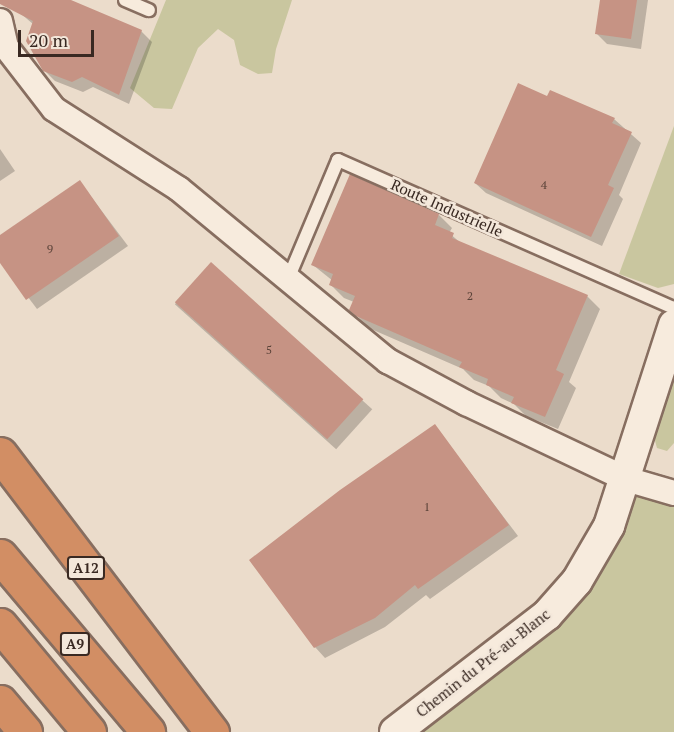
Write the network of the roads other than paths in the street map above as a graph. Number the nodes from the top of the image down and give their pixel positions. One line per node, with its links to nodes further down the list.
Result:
1 (125, 0): 2 (lane)
2 (149, 10)
3 (0, 21): 4 (street)
4 (288, 279): 5 (lane, Route Industrielle); 8 (street)
5 (674, 308)
6 (674, 325): 8 (street, Chemin du Pré-au-Blanc)
7 (0, 454): 13 (highway, A12)
8 (626, 479): 10 (street); 19 (street, Chemin du Pré-au-Blanc)
9 (0, 493): 13 (highway)
10 (674, 494)
11 (0, 556): 17 (highway, A9)
12 (0, 625): 16 (highway)
13 (172, 682): 18 (highway, A12)
14 (0, 702): 15 (highway)
15 (25, 732)
16 (89, 732)
17 (148, 732)
18 (212, 732)
19 (395, 732)

